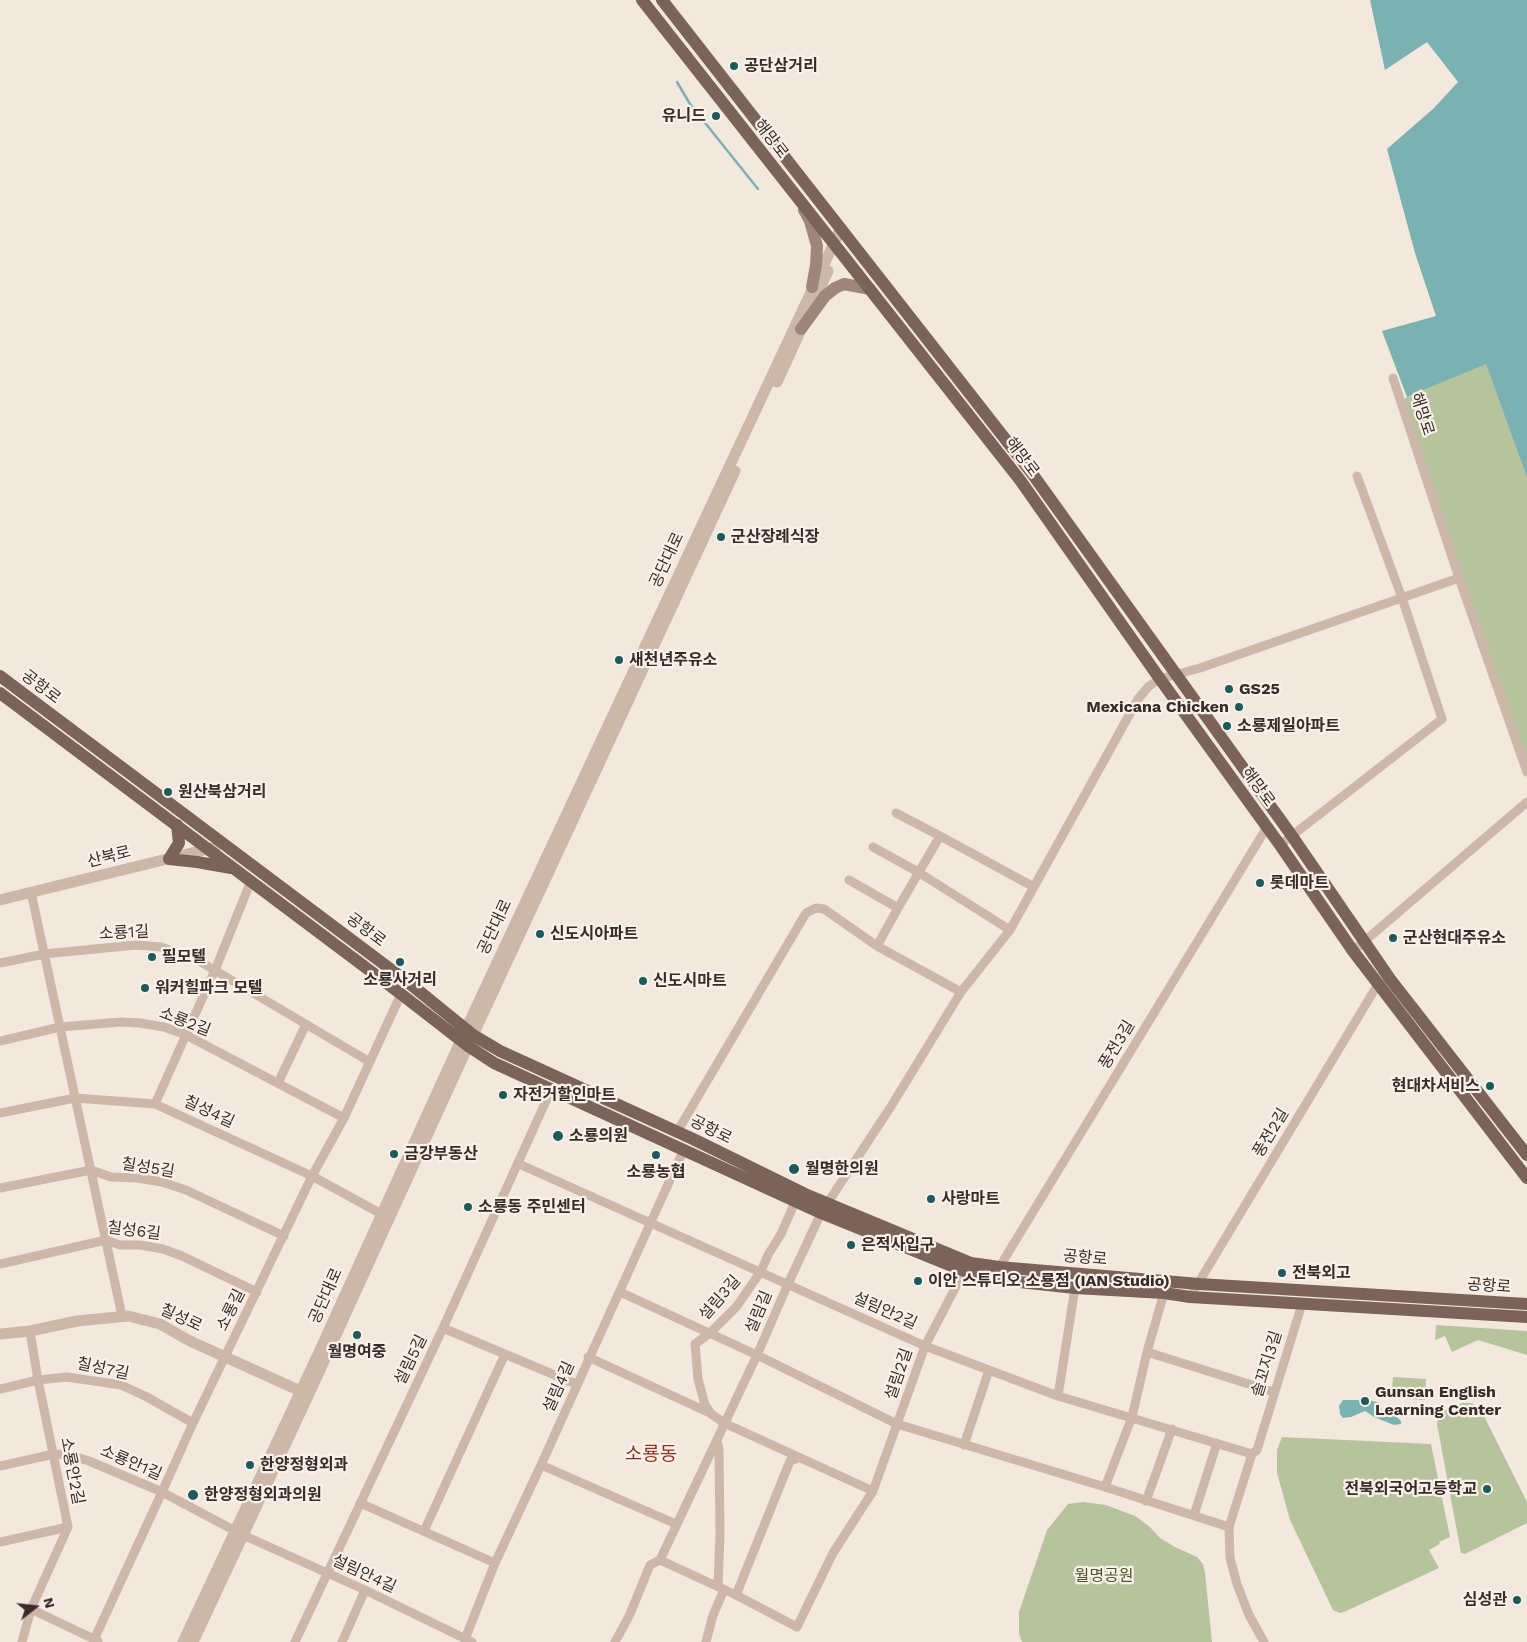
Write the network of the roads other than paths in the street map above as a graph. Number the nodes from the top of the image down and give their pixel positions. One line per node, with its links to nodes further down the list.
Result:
1 (642, 0): 3 (main road, 해망로)
2 (662, 0): 4 (main road, 해망로)
3 (801, 204): 5 (main road, 해망로); 6 (main road)
4 (843, 231): 5 (street, 공단대로); 13 (main road, 해망로)
5 (836, 245): 6 (street, 공단대로); 7 (main road, 해망로); 8 (street, 공단대로)
6 (812, 287): 50 (street, 공단대로)
7 (870, 289): 8 (main road); 15 (main road, 해망로)
8 (801, 329): 50 (street, 공단대로)
9 (1394, 378): 11 (street, 해망로)
10 (1357, 476): 12 (street)
11 (1460, 578): 12 (street); 17 (street, 해망로)
12 (1402, 598): 13 (street); 23 (street)
13 (1176, 675): 15 (street); 23 (main road, 해망로)
14 (0, 676): 24 (main road, 공항로)
15 (1160, 679): 21 (main road, 해망로); 33 (street, 설림길)
16 (0, 693): 20 (main road, 공항로)
17 (1527, 772)
18 (1527, 802): 38 (street)
19 (896, 813): 22 (street)
20 (177, 825): 27 (main road, 공항로); 28 (main road)
21 (1267, 827): 25 (main road, 해망로); 74 (street, 풍전3길)
22 (940, 836): 30 (street); 33 (street)
23 (1292, 836): 25 (street); 38 (main road, 해망로)
24 (224, 844): 27 (street, 산북로); 50 (main road, 공항로)
25 (1280, 845): 40 (main road, 해망로)
26 (873, 847): 30 (street)
27 (209, 849): 28 (street, 산북로); 29 (main road, 공항로)
28 (169, 859): 29 (main road); 34 (street, 산북로)
29 (235, 869): 32 (main road, 공항로)
30 (918, 872): 36 (street); 37 (street)
31 (849, 880): 36 (street)
32 (251, 881): 43 (street); 46 (main road, 공항로)
33 (1034, 887): 37 (street, 설림길)
34 (31, 892): 35 (street, 산북로); 41 (street)
35 (0, 900)
36 (898, 908): 39 (street)
37 (1010, 930): 45 (street, 설림길)
38 (1364, 942): 40 (street); 61 (main road, 해망로)
39 (878, 946): 45 (street); 59 (street)
40 (1353, 951): 44 (main road, 해망로)
41 (44, 954): 42 (street, 소룡1길); 43 (street, 소룡1길); 48 (street)
42 (0, 963)
43 (215, 970): 47 (street, 소룡1길); 49 (street)
44 (1378, 984): 65 (main road, 해망로); 79 (street, 풍전2길)
45 (961, 992): 68 (street, 설림길)
46 (401, 994): 50 (main road, 공항로); 52 (street, 소룡길)
47 (306, 1024): 52 (street, 소룡1길); 53 (street)
48 (60, 1027): 49 (street, 소룡2길); 51 (street, 소룡2길); 55 (street)
49 (186, 1035): 53 (street, 소룡2길); 56 (street)
50 (467, 1038): 54 (main road, 공항로); 59 (main road, 공항로); 69 (street, 공단대로)
51 (0, 1041)
52 (370, 1062): 58 (street, 소룡길)
53 (278, 1083): 58 (street, 소룡2길)
54 (551, 1090): 60 (main road, 공항로); 62 (street, 설림5길)
55 (75, 1098): 56 (street, 칠성4길); 57 (street, 칠성4길); 63 (street)
56 (156, 1104): 64 (street, 칠성4길)
57 (0, 1113)
58 (344, 1118): 64 (street, 소룡길)
59 (677, 1132): 68 (main road, 공항로)
60 (684, 1149): 67 (main road, 공항로); 70 (street, 설림4길)
61 (1527, 1155)
62 (518, 1164): 70 (street, 설림안2길); 89 (street, 설림5길)
63 (91, 1170): 66 (street, 칠성5길); 71 (street, 칠성5길); 72 (street)
64 (312, 1176): 69 (street, 칠성4길); 71 (street, 소룡길)
65 (1527, 1178)
66 (0, 1188)
67 (795, 1202): 68 (main road, 공항로); 75 (street, 설림3길)
68 (825, 1209): 74 (main road, 공항로); 76 (main road, 공항로); 78 (street, 설림길)
69 (385, 1216): 103 (street, 공단대로)
70 (650, 1222): 75 (street, 설림안2길); 82 (street, 설림4길)
71 (284, 1236): 81 (street, 소룡길)
72 (106, 1240): 73 (street, 칠성6길); 81 (street, 칠성6길); 87 (street)
73 (0, 1264)
74 (999, 1267): 77 (street, 풍전3길); 79 (main road, 공항로)
75 (761, 1271): 78 (street, 설림안2길); 91 (street, 설림3길)
76 (964, 1271): 77 (main road, 공항로); 93 (street, 설림2길)
77 (992, 1279): 80 (main road, 공항로)
78 (788, 1284): 93 (street, 설림안2길); 97 (street, 설림길)
79 (1198, 1284): 84 (street, 풍전2길); 86 (main road, 공항로)
80 (1075, 1288): 83 (main road, 공항로); 105 (street)
81 (257, 1292): 96 (street, 소룡길)
82 (620, 1292): 91 (street); 98 (street, 설림4길)
83 (1164, 1293): 84 (main road, 공항로); 94 (street)
84 (1190, 1297): 85 (main road, 공항로)
85 (1302, 1304): 88 (main road, 공항로); 104 (street, 솔꼬지3길)
86 (1527, 1304)
87 (122, 1316): 90 (street, 칠성로); 96 (street, 칠성로)
88 (1525, 1318)
89 (444, 1328): 95 (street); 124 (street, 설림5길)
90 (30, 1331): 92 (street, 칠성로); 100 (street, 소룡안2길)
91 (710, 1333): 97 (street); 106 (street, 설림3길)
92 (0, 1334)
93 (925, 1346): 99 (street, 설림안2길); 110 (street, 설림2길)
94 (1147, 1352): 104 (street); 107 (street)
95 (505, 1354): 101 (street); 129 (street)
96 (225, 1355): 103 (street, 칠성로); 108 (street, 소룡길)
97 (757, 1355): 109 (street, 설림길); 110 (street)
98 (588, 1358): 101 (street, 설림4길); 106 (street)
99 (989, 1370): 105 (street, 설림안2길); 114 (street)
100 (38, 1380): 102 (street, 칠성7길); 108 (street, 칠성7길); 115 (street, 소룡안2길)
101 (576, 1384): 118 (street, 설림4길)
102 (0, 1389)
103 (305, 1392): 130 (street, 공단대로)
104 (1274, 1392): 116 (street, 솔꼬지3길)
105 (1058, 1396): 107 (street, 설림안2길)
106 (710, 1413): 109 (street)
107 (1132, 1417): 111 (street, 설림안2길); 120 (street)
108 (193, 1423): 122 (street, 소룡길)
109 (724, 1423): 112 (street, 설림길); 117 (street)
110 (898, 1424): 114 (street); 121 (street, 설림2길)
111 (1172, 1429): 113 (street, 설림안2길); 123 (street)
112 (717, 1441): 126 (street, 설림길); 135 (street)
113 (1217, 1443): 116 (street, 설림안2길); 125 (street)
114 (964, 1444): 120 (street)
115 (54, 1454): 119 (street, 소룡안1길); 122 (street, 소룡안1길); 127 (street, 소룡안2길)
116 (1252, 1454): 128 (street, 솔꼬지3길)
117 (798, 1458): 121 (street); 137 (street)
118 (541, 1465): 126 (street); 133 (street, 설림4길)
119 (0, 1466)
120 (1105, 1487): 123 (street)
121 (873, 1491): 137 (street, 설림2길)
122 (162, 1492): 130 (street, 소룡안1길); 140 (street, 소룡길)
123 (1146, 1501): 125 (street)
124 (360, 1503): 129 (street); 134 (street, 설림5길)
125 (1194, 1515): 128 (street)
126 (676, 1524): 132 (street, 설림길)
127 (68, 1526): 131 (street); 138 (street, 소룡안2길)
128 (1229, 1527): 148 (street, 솔꼬지3길)
129 (424, 1531): 133 (street)
130 (239, 1533): 134 (street, 설림안4길); 142 (street, 공단대로); 143 (street, 공단대로)
131 (0, 1542)
132 (660, 1560): 135 (street); 146 (street, 설림길)
133 (495, 1562): 139 (street, 설림4길)
134 (327, 1572): 136 (street, 설림안4길); 144 (street, 설림5길)
135 (721, 1589): 137 (street, 설림2길); 147 (street)
136 (366, 1590): 139 (street, 설림안4길); 145 (street)
137 (736, 1595)
138 (31, 1609): 140 (street); 141 (street, 소룡안2길)
139 (468, 1640)
140 (95, 1641)
141 (22, 1642)
142 (183, 1642)
143 (192, 1642)
144 (295, 1642)
145 (342, 1642)
146 (615, 1642)
147 (706, 1642)
148 (1264, 1642)

